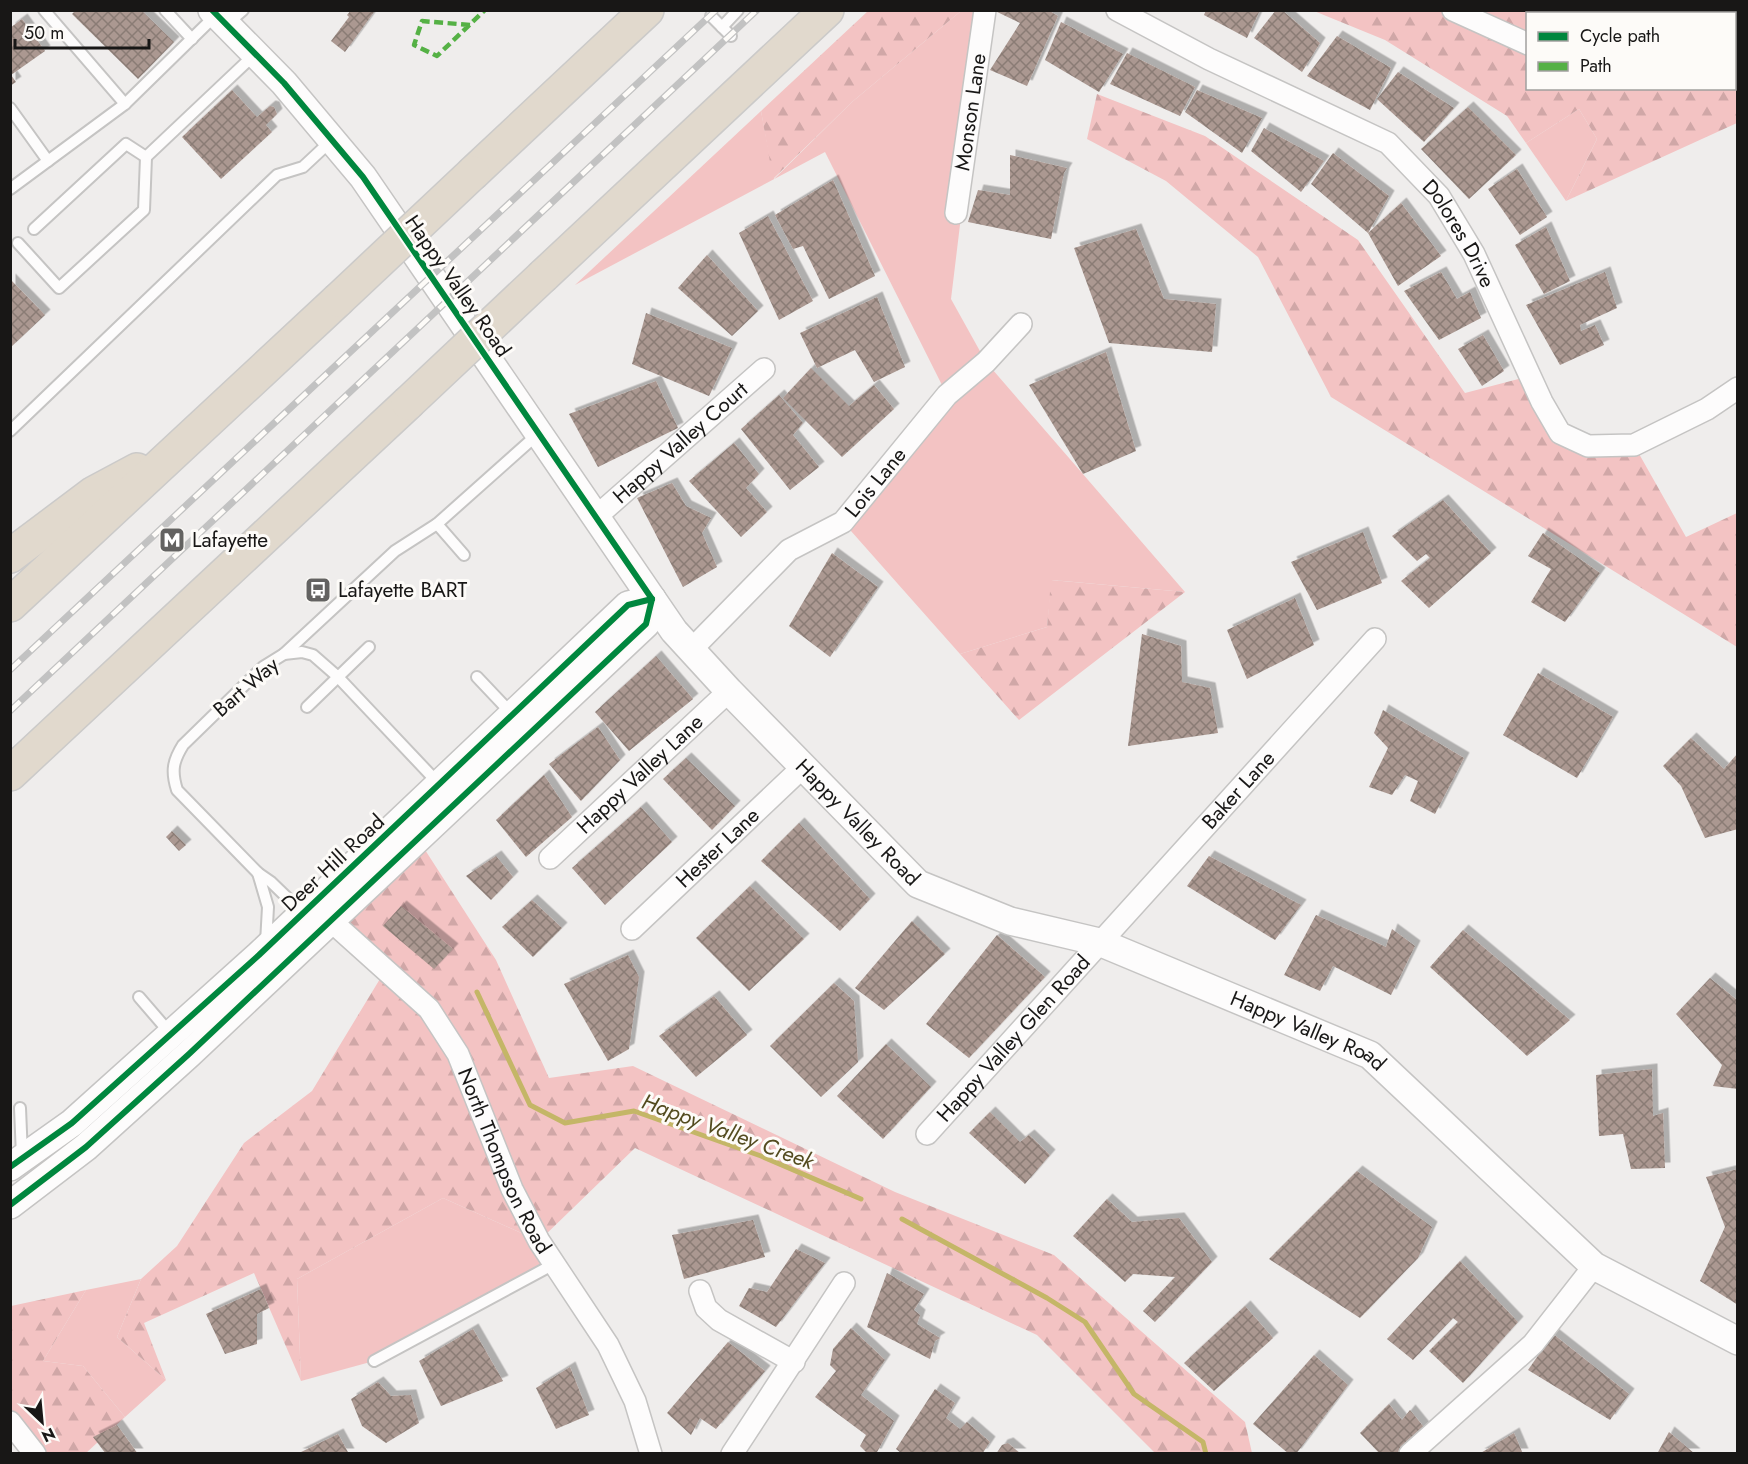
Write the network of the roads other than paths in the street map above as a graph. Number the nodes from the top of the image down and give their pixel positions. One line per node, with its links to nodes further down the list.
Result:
1 (165, 10): 13 (lane)
2 (647, 10): 30 (highway, bridge)
3 (738, 10): 11 (lane)
4 (827, 10): 47 (highway, bridge)
5 (985, 10): 22 (street, Monson Lane)
6 (1117, 10): 27 (street, Dolores Drive)
7 (1453, 10): 14 (street)
8 (48, 12): 16 (lane)
9 (224, 15): 13 (lane); 15 (street, Happy Valley Road)
10 (711, 16): 11 (lane)
11 (722, 27): 12 (lane)
12 (730, 36)
13 (192, 39): 16 (lane)
14 (1526, 44)
15 (255, 54): 18 (street, Happy Valley Road); 19 (lane)
16 (125, 104): 20 (lane)
17 (10, 108): 20 (lane)
18 (333, 139): 28 (lane); 29 (street, Happy Valley Road)
19 (146, 157): 23 (lane); 24 (lane)
20 (48, 160): 21 (lane)
21 (10, 189)
22 (956, 213)
23 (34, 229)
24 (18, 243)
25 (1021, 324): 39 (street, Lois Lane)
26 (764, 369): 31 (street, Happy Valley Court)
27 (1737, 388)
28 (10, 431)
29 (539, 433): 31 (street, Happy Valley Road); 32 (lane)
30 (176, 450): 34 (highway); 35 (highway)
31 (597, 516): 36 (street, Happy Valley Road)
32 (437, 524): 33 (lane); 40 (lane)
33 (464, 555)
34 (10, 556)
35 (10, 605)
36 (649, 611): 39 (street, Happy Valley Road); 45 (street, Deer Hill Road); 48 (street, Deer Hill Road); 49 (street, Deer Hill Road)
37 (1375, 639): 55 (street, Baker Lane)
38 (369, 647): 42 (lane)
39 (691, 650): 43 (street, Happy Valley Road)
40 (284, 654): 42 (lane, Bart Way); 51 (lane, Bart Way)
41 (477, 677): 45 (lane)
42 (338, 678): 44 (lane); 48 (lane, Bart Way)
43 (729, 692): 46 (street, Happy Valley Road); 50 (street, Happy Valley Lane)
44 (306, 707)
45 (513, 715): 48 (street, Deer Hill Road)
46 (804, 766): 54 (street, Hester Lane); 55 (street, Happy Valley Road)
47 (10, 774)
48 (449, 794): 49 (street, Deer Hill Road); 52 (street, Deer Hill Road)
49 (418, 839): 53 (street, Deer Hill Road)
50 (550, 858)
51 (258, 873): 52 (lane, Bart Way); 56 (lane, Bart Way)
52 (303, 914): 53 (street, North Thompson Road); 56 (street, Deer Hill Road)
53 (331, 921): 58 (street, Deer Hill Road); 63 (street, North Thompson Road)
54 (632, 929)
55 (1099, 942): 60 (street, Happy Valley Glen Road); 64 (street, Happy Valley Road)
56 (266, 949): 58 (street, Deer Hill Road)
57 (139, 997): 58 (lane)
58 (180, 1045): 61 (street, Deer Hill Road); 62 (street, Deer Hill Road)
59 (20, 1108): 61 (lane)
60 (927, 1134)
61 (16, 1163)
62 (10, 1205)
63 (554, 1264): 68 (lane); 72 (street, North Thompson Road)
64 (1594, 1266): 67 (street, Happy Valley Road); 74 (street)
65 (844, 1283): 69 (street)
66 (700, 1291): 69 (street)
67 (1737, 1341)
68 (374, 1361)
69 (794, 1362): 73 (street)
70 (10, 1422): 71 (street)
71 (35, 1454)
72 (651, 1454)
73 (732, 1454)
74 (1410, 1454)

